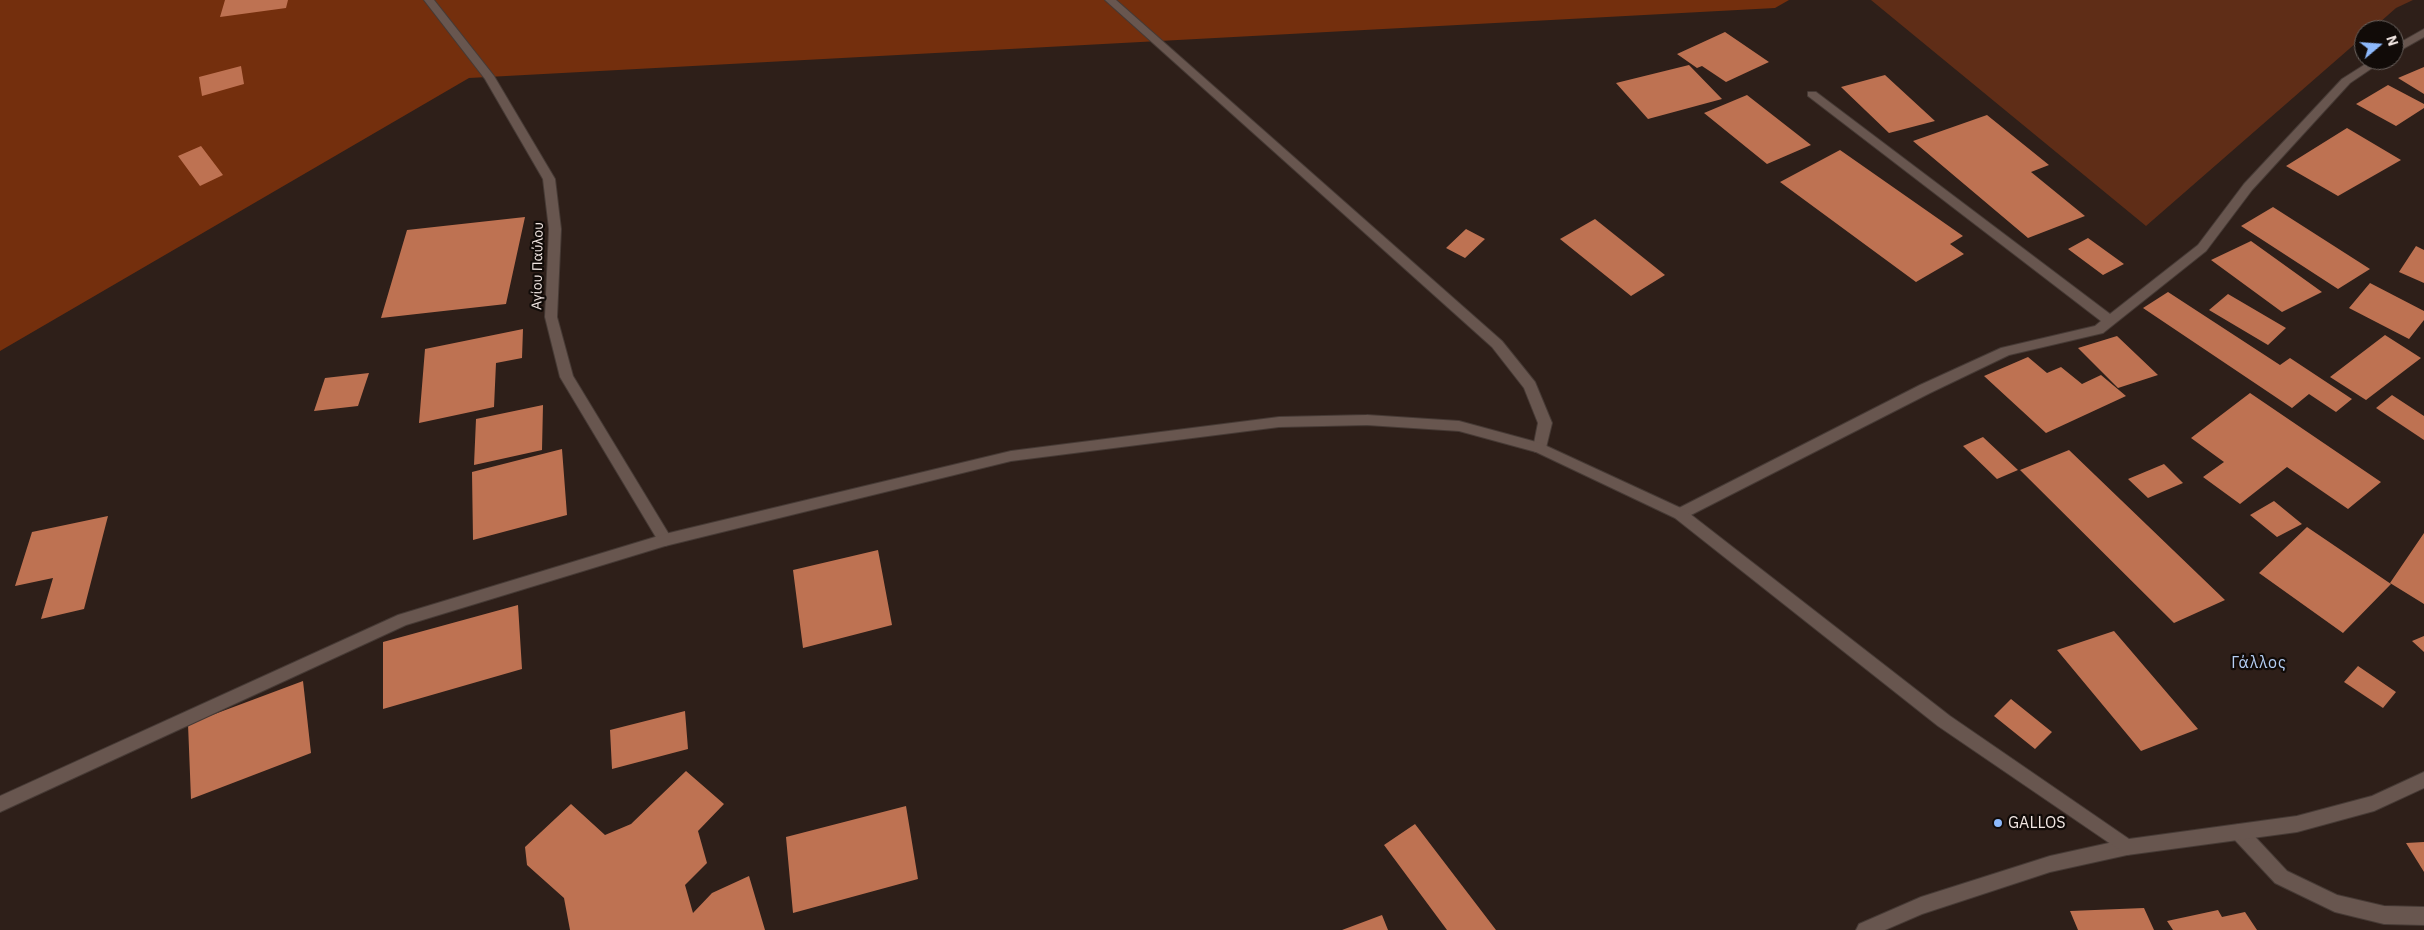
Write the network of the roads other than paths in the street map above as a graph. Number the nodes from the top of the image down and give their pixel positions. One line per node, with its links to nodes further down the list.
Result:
1 (429, 0): 10 (street, Αγίου Παύλου)
2 (1110, 0): 8 (street)
3 (2424, 32): 4 (street)
4 (2404, 45)
5 (2363, 70): 7 (street)
6 (1812, 94): 7 (street)
7 (2110, 321): 9 (street)
8 (1540, 448): 9 (street); 10 (street)
9 (1680, 514): 14 (street)
10 (665, 540): 12 (street)
11 (2424, 780): 13 (street)
12 (0, 804)
13 (2238, 832): 14 (street); 15 (street)
14 (2127, 847): 16 (street)
15 (2424, 916)
16 (1865, 930)

